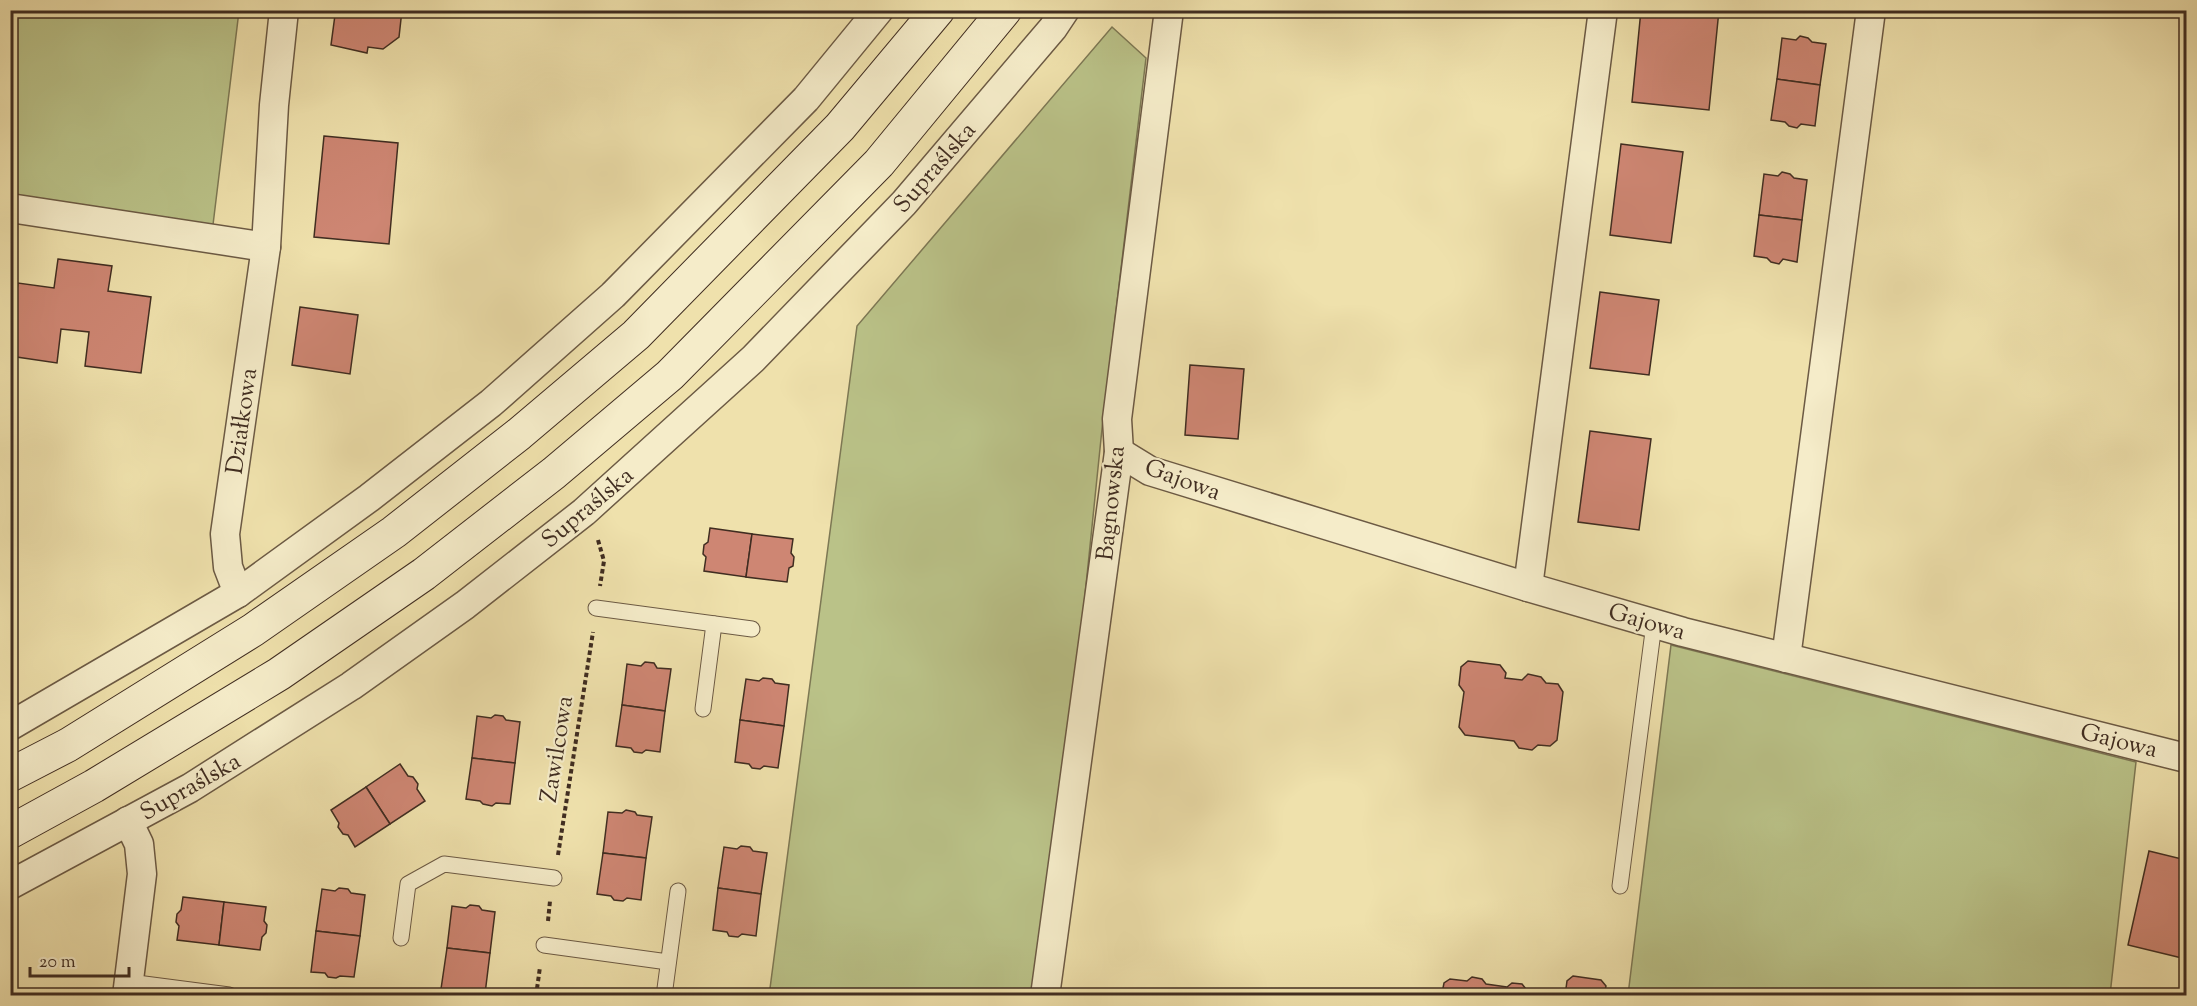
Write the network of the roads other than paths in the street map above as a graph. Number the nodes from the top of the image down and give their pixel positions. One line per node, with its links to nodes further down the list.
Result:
1 (284, 10): 10 (street, Działkowa)
2 (879, 10): 13 (street)
3 (938, 10): 22 (main road)
4 (1005, 10): 24 (main road)
5 (1065, 10): 23 (street, Supraślska)
6 (1169, 10): 11 (street, Bagnowska)
7 (1603, 10): 12 (street)
8 (1871, 10): 18 (street)
9 (10, 208): 10 (street)
10 (266, 247): 13 (street, Działkowa)
11 (1119, 452): 12 (street, Gajowa); 35 (street, Bagnowska)
12 (1528, 587): 16 (street, Gajowa)
13 (238, 593): 20 (street)
14 (596, 609): 15 (lane)
15 (714, 624): 17 (lane); 19 (lane)
16 (1654, 624): 18 (street, Gajowa); 27 (lane)
17 (752, 629)
18 (1786, 658): 21 (street, Gajowa)
19 (703, 710)
20 (10, 726)
21 (2187, 758)
22 (10, 775)
23 (128, 821): 26 (street, Supraślska); 32 (street)
24 (10, 832)
25 (554, 878): 29 (lane)
26 (10, 885)
27 (1620, 886)
28 (678, 891): 31 (lane)
29 (401, 938)
30 (544, 945): 31 (lane)
31 (669, 963): 34 (lane)
32 (128, 989): 33 (lane)
33 (229, 995)
34 (664, 996)
35 (1045, 996)

